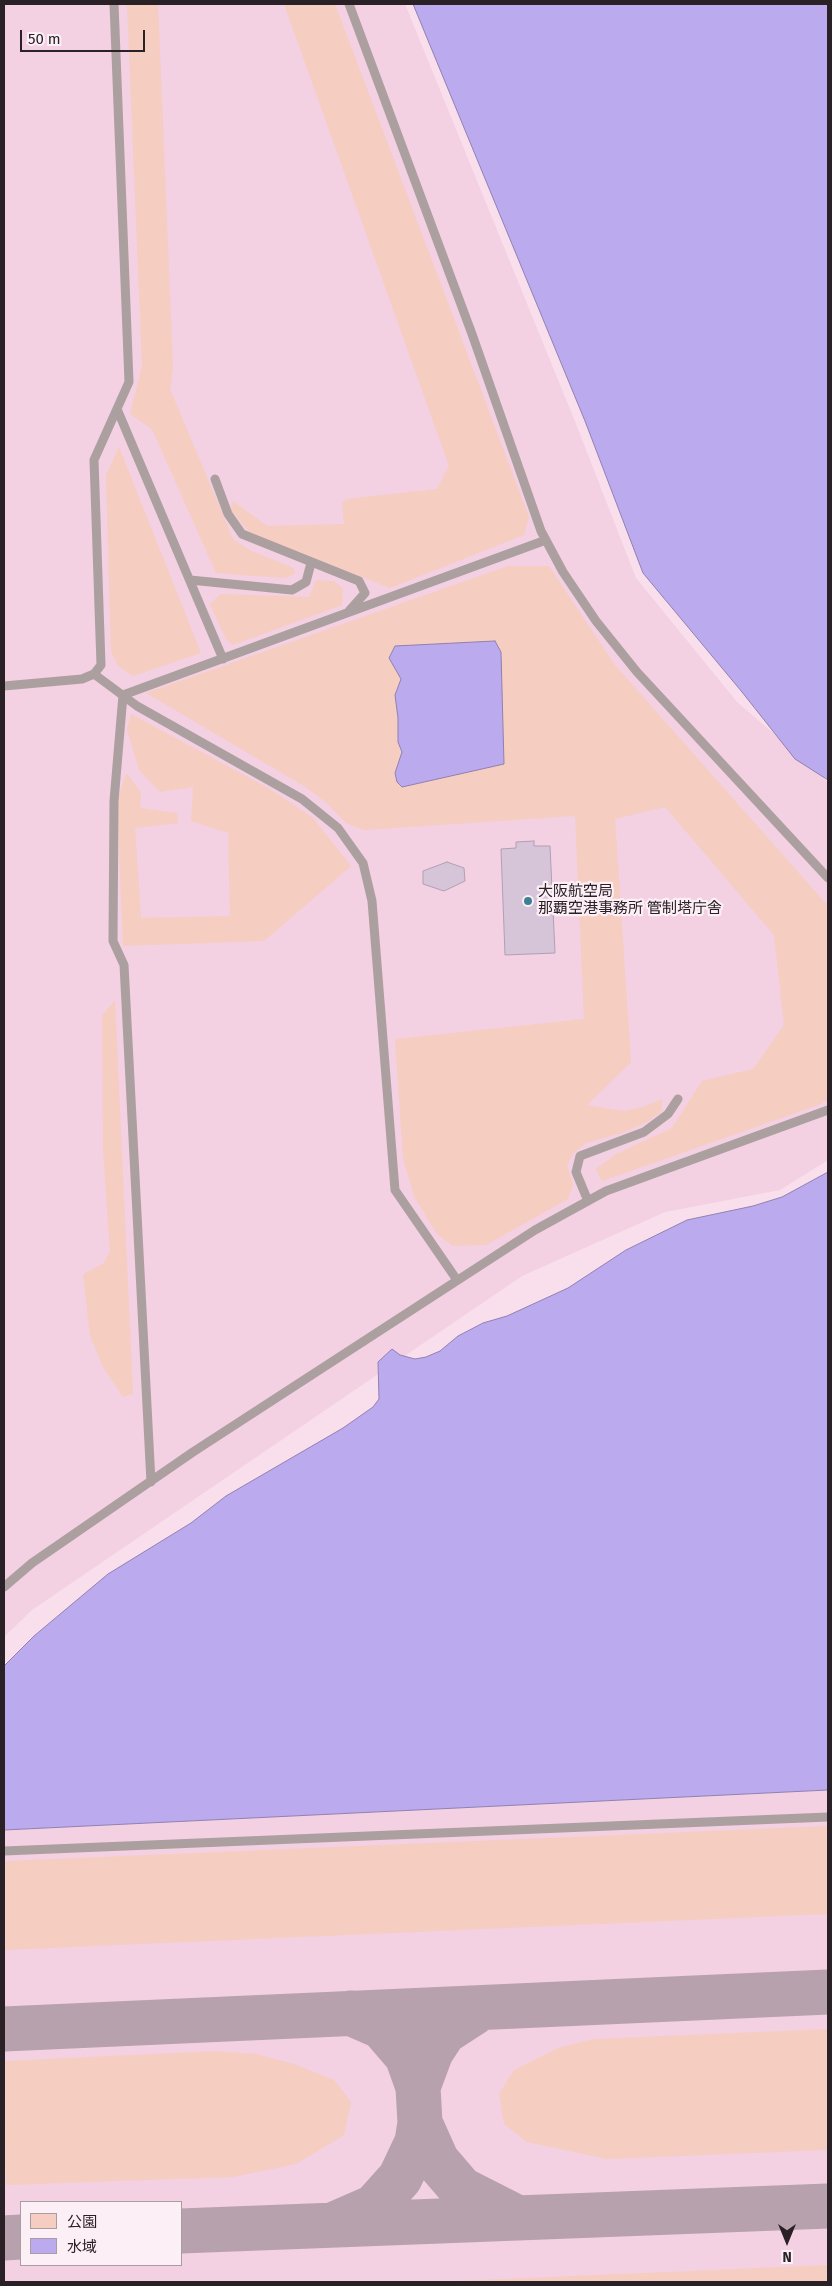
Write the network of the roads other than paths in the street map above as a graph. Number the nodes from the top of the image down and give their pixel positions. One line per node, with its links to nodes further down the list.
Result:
1 (114, 4): 3 (lane)
2 (349, 4): 5 (lane)
3 (116, 409): 7 (lane); 10 (lane)
4 (215, 479): 6 (lane)
5 (546, 540): 8 (lane); 13 (lane)
6 (311, 563): 7 (lane); 8 (lane)
7 (190, 580): 9 (lane)
8 (347, 613): 9 (lane)
9 (224, 659): 12 (lane)
10 (94, 674): 11 (lane); 12 (lane)
11 (4, 686)
12 (123, 695): 17 (lane); 18 (lane)
13 (828, 878)
14 (678, 1099): 16 (lane)
15 (828, 1110): 16 (lane)
16 (588, 1201): 17 (lane)
17 (457, 1280): 18 (lane)
18 (151, 1482): 19 (lane)
19 (4, 1587)
20 (828, 1817): 21 (lane)
21 (4, 1851)

